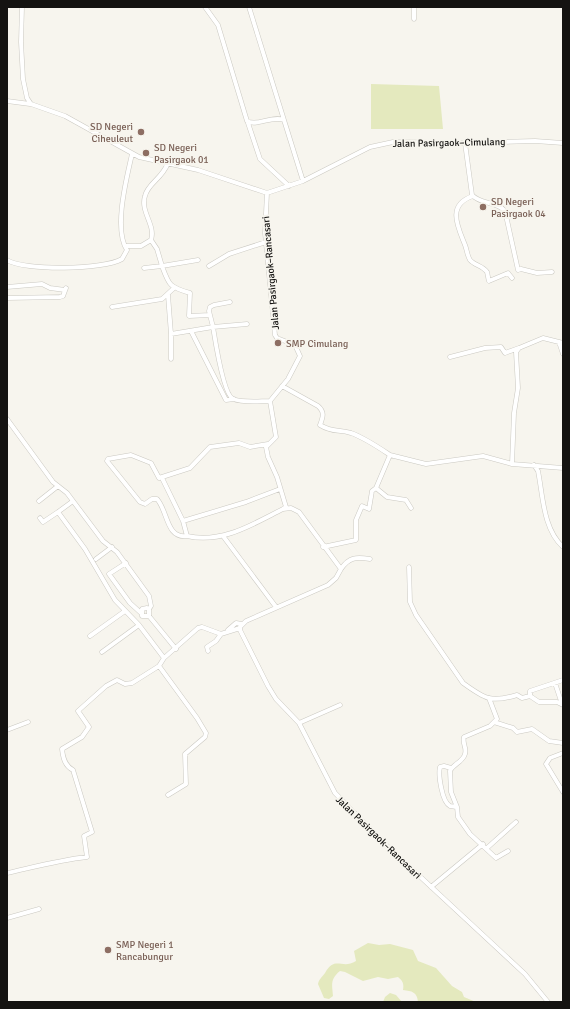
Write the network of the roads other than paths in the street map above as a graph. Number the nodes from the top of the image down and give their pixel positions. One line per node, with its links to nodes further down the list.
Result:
1 (22, 7): 7 (street)
2 (205, 7): 9 (street)
3 (249, 7): 8 (street)
4 (414, 7): 5 (street)
5 (414, 19)
6 (7, 101): 7 (street)
7 (31, 104): 12 (street)
8 (284, 120): 9 (street); 14 (street)
9 (248, 122): 15 (street)
10 (465, 143): 11 (street, Jalan Pasirgaok–Cimulang); 14 (street, Jalan Pasirgaok–Cimulang); 17 (street)
11 (563, 143)
12 (132, 154): 13 (street); 20 (street)
13 (168, 163): 16 (street); 18 (street)
14 (303, 181): 15 (street, Jalan Pasirgaok–Cimulang)
15 (290, 186): 16 (street, Jalan Pasirgaok–Cimulang)
16 (267, 193): 19 (street, Jalan Pasirgaok–Rancasari)
17 (472, 196): 26 (street); 27 (street)
18 (151, 240): 20 (street); 23 (street)
19 (266, 242): 24 (street); 44 (street, Jalan Pasirgaok–Rancasari)
20 (124, 246): 21 (street)
21 (7, 260)
22 (198, 260): 23 (street)
23 (162, 266): 25 (street); 29 (street)
24 (209, 266)
25 (144, 268)
26 (552, 272)
27 (512, 278)
28 (7, 286): 31 (street)
29 (174, 288): 30 (street); 34 (street)
30 (168, 295): 33 (street); 38 (street)
31 (7, 298)
32 (230, 302): 34 (street)
33 (112, 307)
34 (210, 315): 36 (street)
35 (247, 324): 36 (street)
36 (213, 327): 37 (street); 45 (street)
37 (191, 331): 38 (street); 45 (street)
38 (171, 334): 43 (street)
39 (561, 342): 40 (street); 41 (street)
40 (521, 347): 42 (street); 51 (street)
41 (563, 354)
42 (450, 357)
43 (171, 359)
44 (282, 386): 46 (street, Jalan Pasirgaok–Rancasari); 50 (street)
45 (234, 399): 46 (street)
46 (270, 401): 49 (street)
47 (7, 419): 48 (street)
48 (9, 425): 55 (street)
49 (268, 444): 54 (street); 56 (street)
50 (390, 456): 51 (street); 57 (street)
51 (512, 464): 52 (street)
52 (534, 465): 53 (street); 69 (street)
53 (563, 468)
54 (162, 478): 64 (street); 65 (street)
55 (58, 486): 58 (street); 59 (street)
56 (280, 488): 61 (street); 64 (street)
57 (376, 488): 60 (street); 68 (street)
58 (39, 501)
59 (72, 501): 62 (street); 67 (street)
60 (411, 508)
61 (283, 509): 66 (street); 68 (street)
62 (58, 512): 63 (street); 77 (street)
63 (40, 518)
64 (184, 521): 65 (street)
65 (187, 536): 66 (street)
66 (223, 536): 75 (street)
67 (112, 547): 71 (street); 72 (street)
68 (323, 547): 74 (street)
69 (563, 547)
70 (370, 559): 74 (street)
71 (96, 560)
72 (126, 563): 76 (street); 78 (street)
73 (408, 567): 92 (street)
74 (341, 569): 75 (street)
75 (276, 607): 81 (street)
76 (149, 609): 78 (street); 79 (street)
77 (124, 611): 80 (street); 83 (street)
78 (141, 613): 79 (street)
79 (149, 616): 84 (street)
80 (139, 625): 86 (street); 87 (street)
81 (241, 626): 82 (street); 97 (street, Jalan Pasirgaok–Rancasari)
82 (223, 633): 84 (street); 85 (street)
83 (90, 636)
84 (176, 649): 87 (street)
85 (208, 651)
86 (102, 652)
87 (164, 658): 88 (street)
88 (159, 666): 103 (street); 109 (street)
89 (563, 680): 90 (street)
90 (555, 683): 91 (street); 93 (street)
91 (530, 696): 92 (street); 93 (street)
92 (489, 698): 96 (street)
93 (562, 704)
94 (340, 705): 97 (street)
95 (28, 722): 98 (street)
96 (494, 722): 99 (street); 101 (street)
97 (298, 723): 110 (street, Jalan Pasirgaok–Rancasari)
98 (7, 730)
99 (563, 743)
100 (563, 753): 102 (street)
101 (451, 768): 104 (street); 104 (street)
102 (563, 792)
103 (168, 795)
104 (457, 807): 106 (street)
105 (516, 822): 107 (street)
106 (483, 844): 107 (street); 110 (street)
107 (487, 848): 108 (street)
108 (508, 851)
109 (7, 873)
110 (431, 887): 113 (street, Jalan Pasirgaok–Rancasari)
111 (39, 909): 112 (street)
112 (7, 918)
113 (548, 1002)

